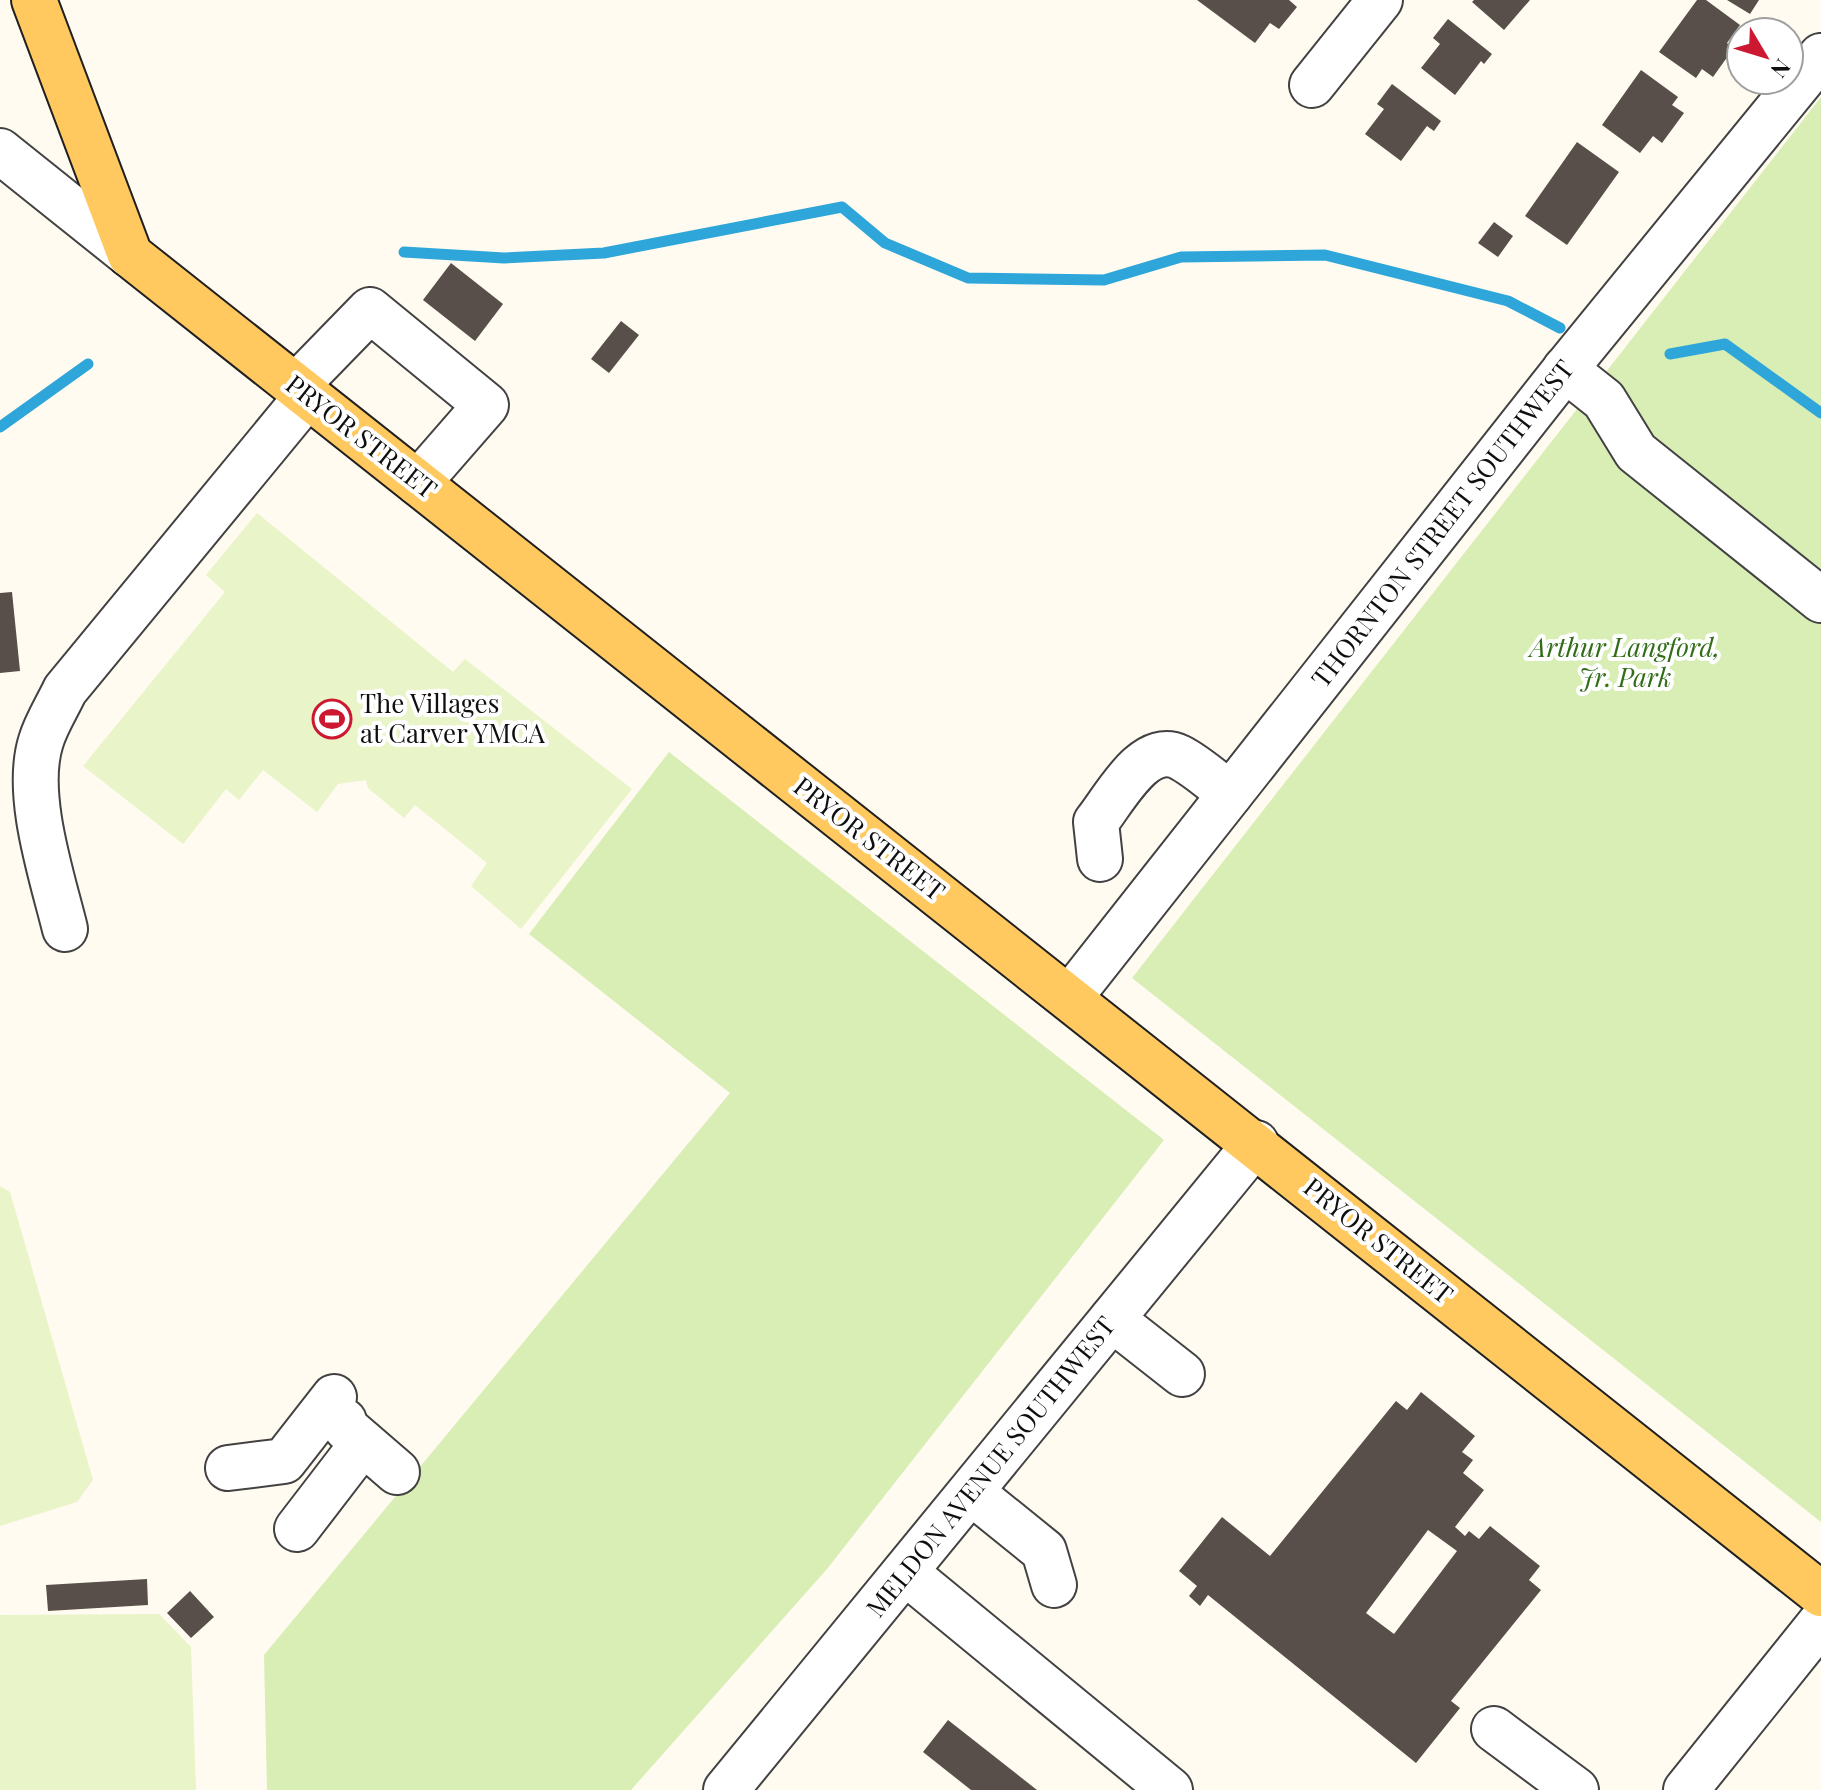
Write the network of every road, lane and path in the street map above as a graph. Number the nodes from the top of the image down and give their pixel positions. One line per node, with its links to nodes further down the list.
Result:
1 (34, 0): 6 (main road)
2 (1380, 0): 4 (street)
3 (1821, 56): 7 (street, THORNTON STREET SOUTHWEST)
4 (1312, 85)
5 (0, 151): 6 (street)
6 (130, 255): 8 (main road, PRYOR STREET)
7 (1565, 369): 10 (street); 11 (street, THORNTON STREET SOUTHWEST)
8 (302, 391): 9 (main road, PRYOR STREET); 9 (street); 13 (street)
9 (418, 483): 14 (main road, PRYOR STREET)
10 (1821, 600)
11 (1230, 794): 12 (street); 14 (street, THORNTON STREET SOUTHWEST)
12 (1100, 859)
13 (65, 929)
14 (1071, 996): 15 (main road, PRYOR STREET)
15 (1256, 1143): 16 (street, MELDON AVENUE SOUTHWEST); 25 (main road, PRYOR STREET)
16 (1112, 1319): 17 (street); 21 (street, MELDON AVENUE SOUTHWEST)
17 (1182, 1374)
18 (363, 1443): 19 (street); 20 (street); 22 (street)
19 (228, 1468)
20 (397, 1472)
21 (971, 1492): 23 (street, MELDON AVENUE SOUTHWEST); 24 (street)
22 (297, 1529)
23 (905, 1572): 28 (street, MELDON AVENUE SOUTHWEST); 29 (street)
24 (1054, 1585)
25 (1821, 1594)
26 (1821, 1622): 31 (street)
27 (1494, 1729): 30 (street)
28 (726, 1790)
29 (1170, 1790)
30 (1576, 1790)
31 (1686, 1790)

